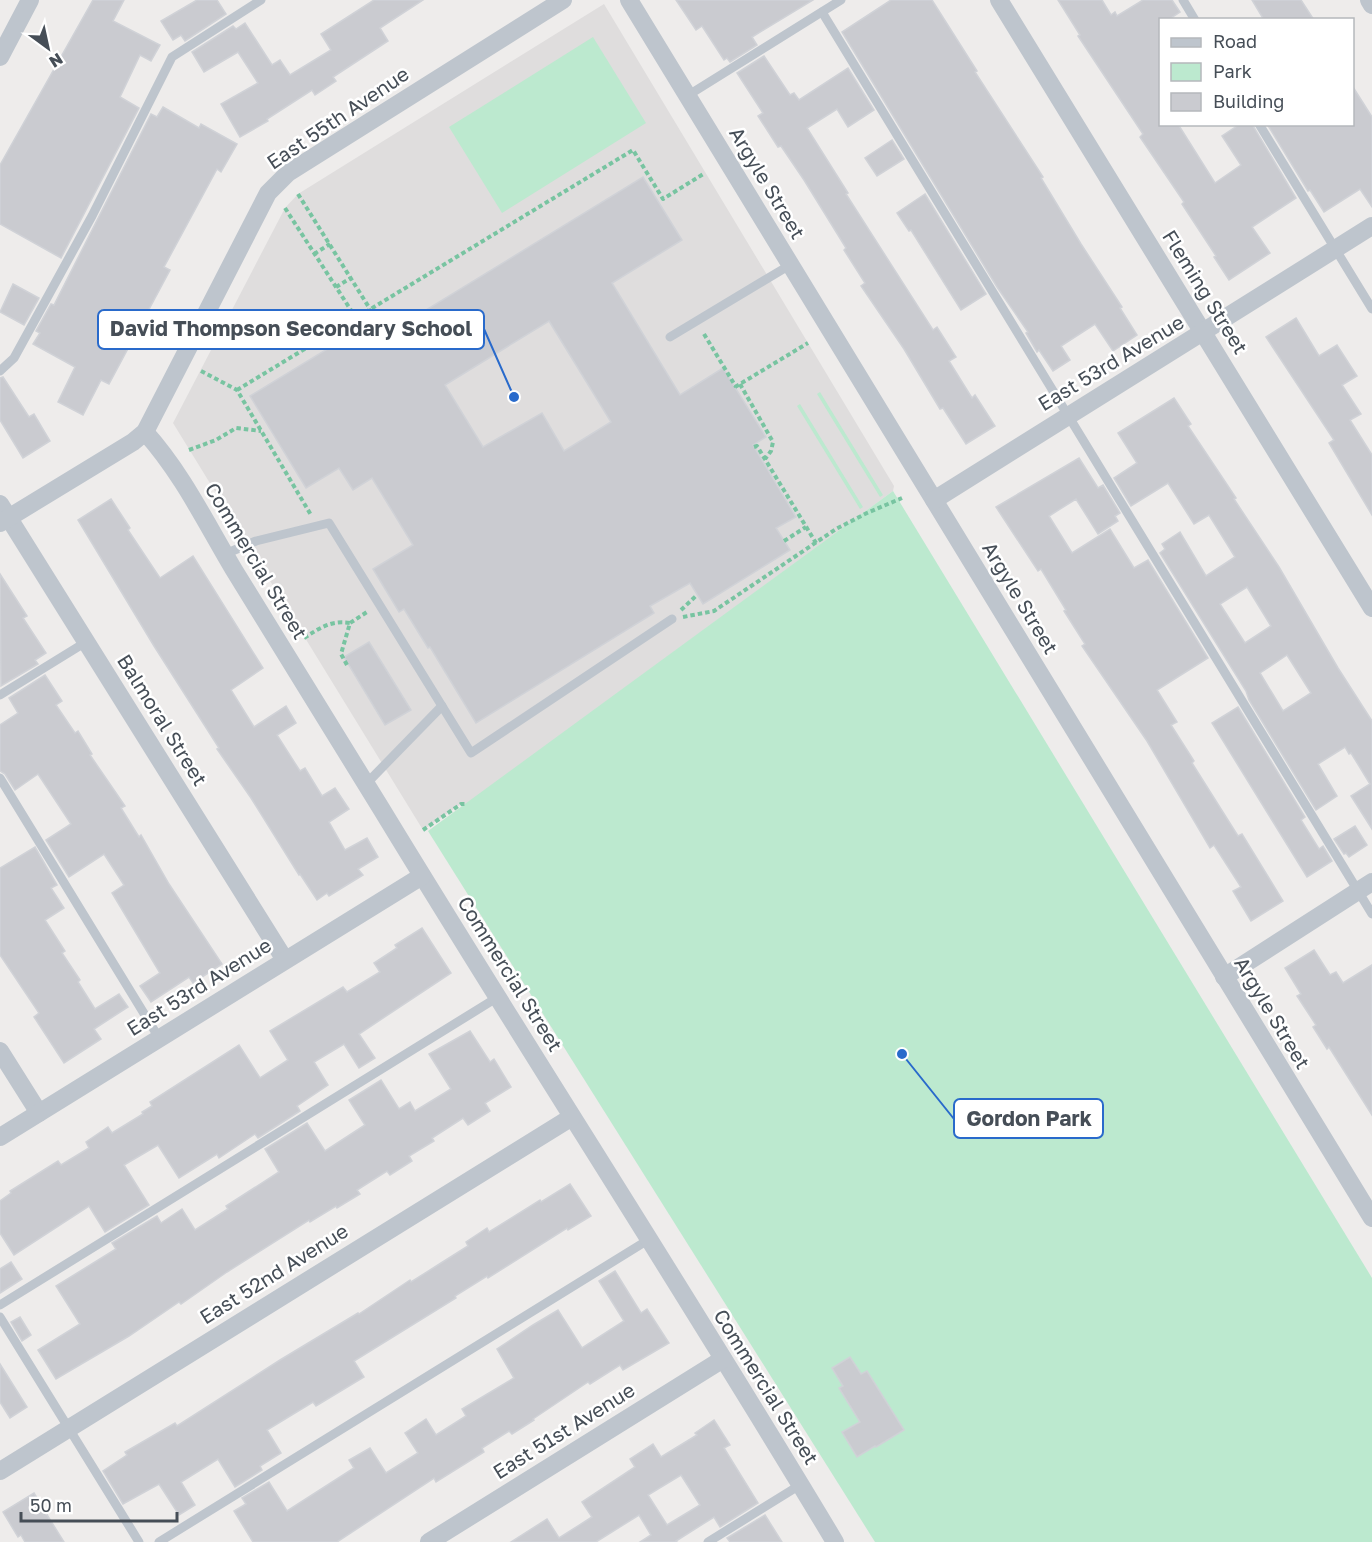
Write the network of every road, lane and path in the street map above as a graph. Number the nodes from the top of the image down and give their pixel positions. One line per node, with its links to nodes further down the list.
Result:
1 (30, 0): 12 (street)
2 (261, 0): 35 (lane)
3 (563, 0): 39 (street, East 55th Avenue)
4 (629, 0): 13 (street, Argyle Street)
5 (841, 0): 10 (lane)
6 (999, 0): 30 (street, Fleming Street)
7 (1183, 0): 11 (lane)
8 (1369, 0): 9 (street)
9 (1372, 4)
10 (822, 12): 13 (lane); 38 (lane)
11 (1194, 18)
12 (0, 57)
13 (687, 96): 22 (street, Argyle Street)
14 (1260, 126): 20 (lane)
15 (705, 173): 25 (path)
16 (298, 194): 19 (path)
17 (285, 208): 21 (path)
18 (1372, 226): 20 (street, East 53rd Avenue)
19 (330, 244): 21 (path); 23 (path)
20 (1335, 249): 26 (lane); 30 (street, East 53rd Avenue)
21 (314, 254): 24 (path)
22 (790, 265): 29 (lane); 45 (street, Argyle Street)
23 (351, 278): 24 (path); 25 (path)
24 (336, 287): 28 (path)
25 (370, 309): 27 (path)
26 (1372, 309)
27 (362, 314): 28 (path); 32 (path)
28 (356, 318): 37 (path)
29 (696, 322): 31 (lane); 36 (path)
30 (1204, 333): 38 (street, East 53rd Avenue); 53 (street, Fleming Street)
31 (670, 338)
32 (378, 339)
33 (808, 343): 36 (path)
34 (201, 370): 37 (path)
35 (0, 371)
36 (737, 386): 43 (path)
37 (237, 390): 40 (path)
38 (1066, 416): 45 (street, East 53rd Avenue); 66 (lane)
39 (146, 432): 46 (street, East 55th Avenue); 51 (street, Commercial Street)
40 (262, 432): 42 (path); 47 (path)
41 (754, 447): 43 (path)
42 (189, 450)
43 (765, 459): 48 (path)
44 (902, 498): 50 (path)
45 (934, 500): 69 (street, Argyle Street)
46 (3, 515): 57 (street, Balmoral Street)
47 (317, 526): 51 (lane); 52 (lane)
48 (807, 527): 49 (path); 50 (path)
49 (784, 541)
50 (816, 543): 54 (path)
51 (225, 554): 62 (street, Commercial Street)
52 (379, 604): 55 (path); 60 (lane)
53 (1372, 608)
54 (672, 619): 60 (lane)
55 (350, 623): 56 (path); 58 (path)
56 (304, 638)
57 (86, 642): 59 (lane); 68 (street, Balmoral Street)
58 (347, 665)
59 (0, 695)
60 (442, 706): 62 (lane)
61 (0, 778): 71 (lane)
62 (366, 784): 65 (street, Commercial Street)
63 (467, 804): 64 (path)
64 (423, 830)
65 (422, 876): 68 (street, East 53rd Avenue); 70 (street, Commercial Street)
66 (1365, 887): 67 (lane); 69 (street)
67 (1372, 914)
68 (285, 960): 71 (street, East 53rd Avenue)
69 (1224, 977): 76 (street, Argyle Street)
70 (498, 996): 74 (street, Commercial Street); 78 (lane)
71 (159, 1038): 73 (street, East 53rd Avenue)
72 (0, 1050): 73 (street)
73 (39, 1113): 75 (street, East 53rd Avenue)
74 (572, 1117): 77 (street, Commercial Street); 81 (street, East 52nd Avenue)
75 (0, 1137)
76 (1372, 1218)
77 (648, 1240): 80 (street, Commercial Street); 85 (lane)
78 (0, 1305)
79 (0, 1317): 81 (lane)
80 (723, 1359): 83 (street, Commercial Street); 86 (street, East 51st Avenue)
81 (69, 1428): 82 (street, East 52nd Avenue); 84 (lane)
82 (0, 1472)
83 (800, 1485): 87 (lane); 88 (street, Commercial Street)
84 (139, 1542)
85 (159, 1542)
86 (429, 1542)
87 (708, 1542)
88 (835, 1542)

